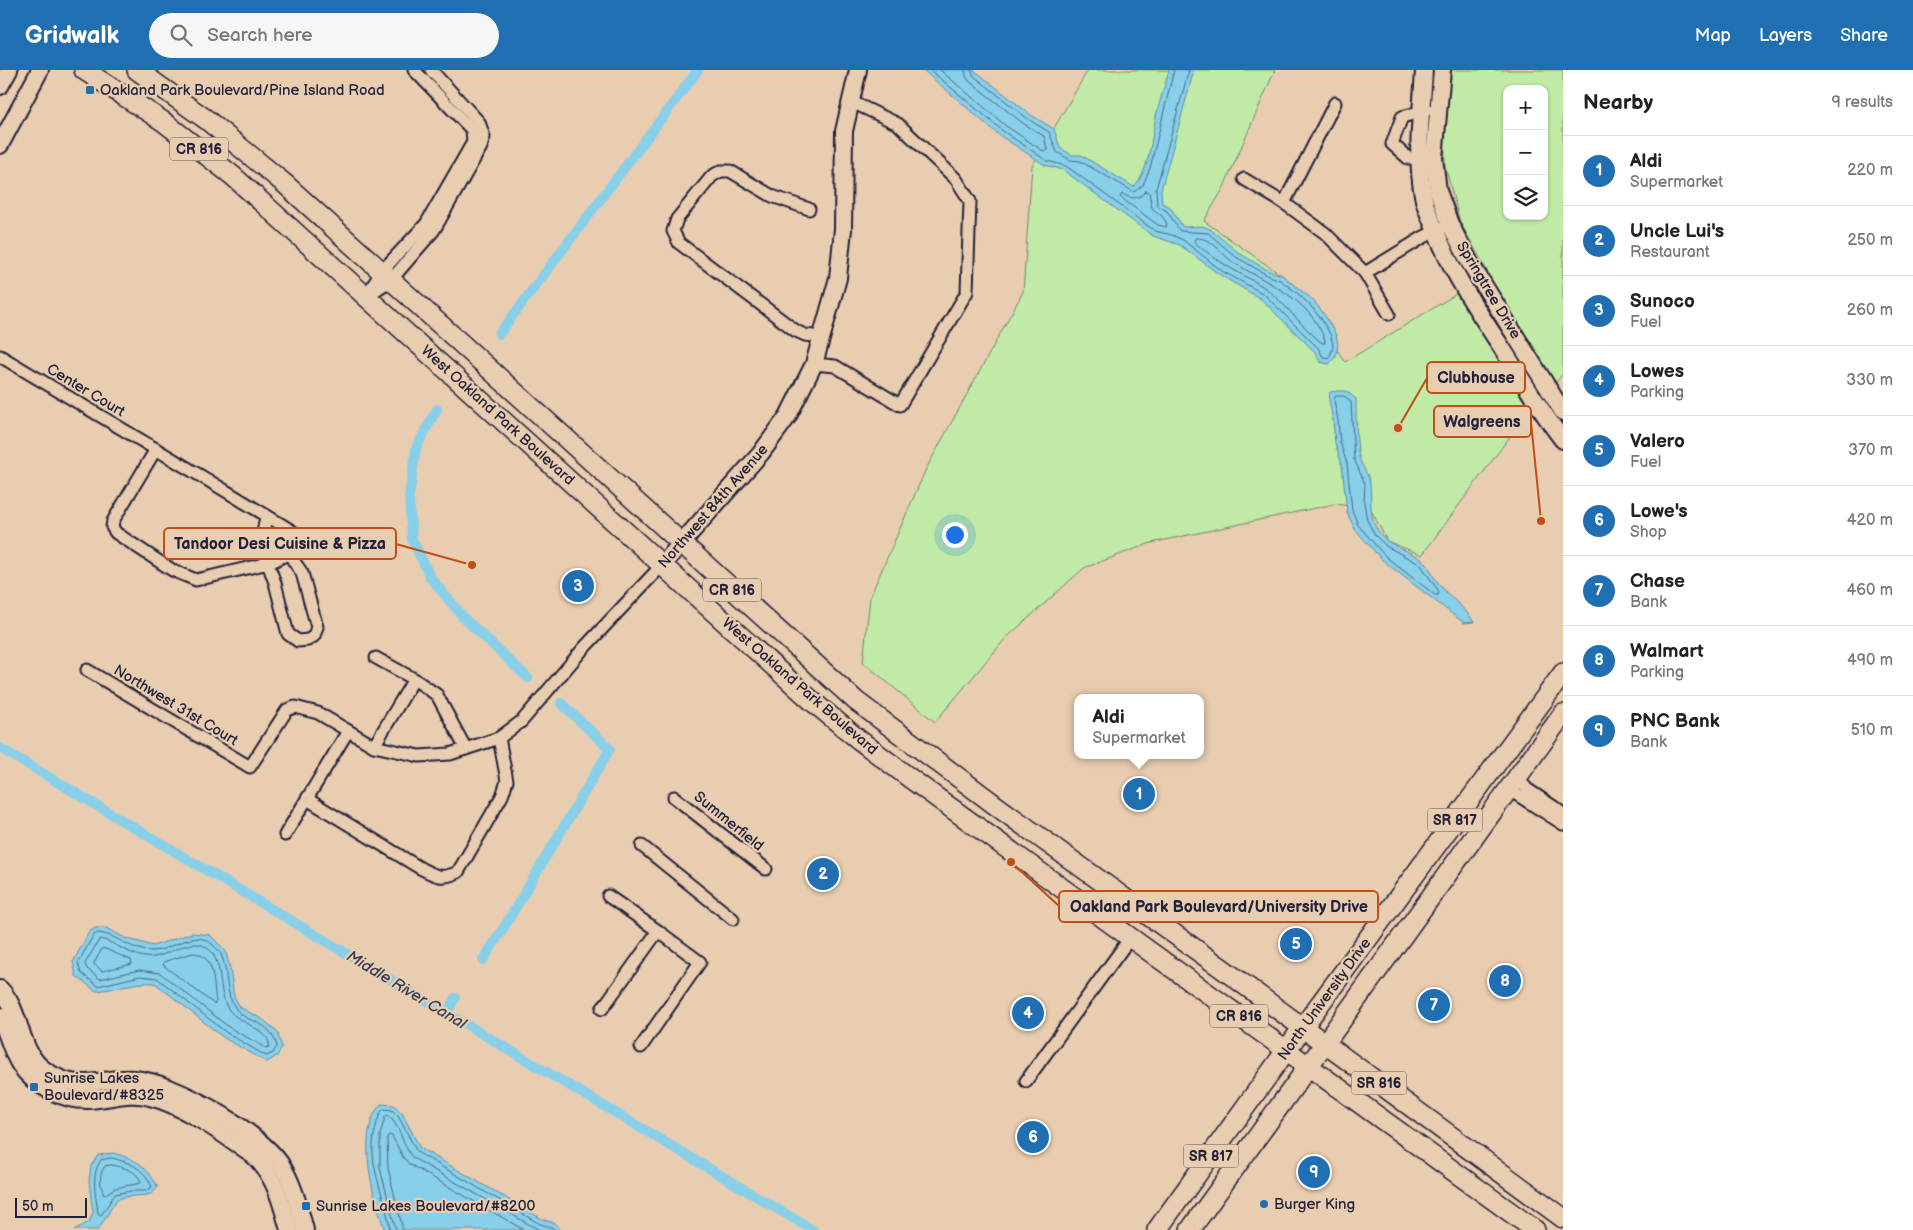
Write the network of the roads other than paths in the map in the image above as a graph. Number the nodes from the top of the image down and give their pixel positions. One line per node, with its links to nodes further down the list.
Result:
1 (9, 70): 10 (street)
2 (40, 70): 16 (street)
3 (84, 70): 24 (main road, West Oakland Park Boulevard / CR 816)
4 (136, 70): 23 (main road, West Oakland Park Boulevard / CR 816)
5 (414, 70): 15 (street)
6 (431, 70): 15 (street)
7 (858, 70): 11 (street, Northwest 84th Avenue)
8 (1424, 70): 14 (street, Springtree Drive)
9 (1442, 70): 13 (street, Springtree Drive)
10 (0, 86)
11 (850, 101): 26 (street, Northwest 84th Avenue); 28 (street)
12 (1335, 103): 19 (street)
13 (1438, 109): 14 (street); 21 (street, Springtree Drive)
14 (1421, 110): 17 (street, Springtree Drive); 17 (street)
15 (476, 126): 23 (street)
16 (0, 145)
17 (1420, 159): 21 (street, Springtree Drive)
18 (1244, 179): 19 (street)
19 (1284, 203): 22 (street)
20 (809, 209): 26 (street)
21 (1443, 228): 22 (street); 29 (street, Springtree Drive); 30 (street, Springtree Drive)
22 (1365, 273): 25 (street)
23 (386, 275): 24 (street); 33 (main road, West Oakland Park Boulevard / CR 816)
24 (367, 296): 36 (main road, West Oakland Park Boulevard / CR 816)
25 (1389, 314)
26 (822, 337): 28 (street, Northwest 84th Avenue)
27 (0, 356): 31 (street, Center Court)
28 (814, 364): 33 (street, Northwest 84th Avenue)
29 (1563, 412)
30 (1563, 440)
31 (156, 450): 32 (street, Center Court); 35 (street)
32 (266, 516): 34 (street, Center Court); 35 (street)
33 (681, 544): 36 (street, Northwest 84th Avenue); 65 (main road, West Oakland Park Boulevard / CR 816)
34 (290, 553): 35 (street); 35 (street)
35 (269, 563)
36 (663, 564): 45 (street, Northwest 84th Avenue); 61 (main road, West Oakland Park Boulevard / CR 816)
37 (376, 658): 40 (street)
38 (88, 670): 41 (street, Northwest 31st Court)
39 (1563, 673): 43 (main road, North University Drive / SR 817)
40 (414, 679): 46 (street); 47 (street)
41 (295, 707): 44 (street, Northwest 84th Avenue)
42 (1563, 714): 49 (main road, North University Drive / SR 817)
43 (1525, 725): 48 (main road, North University Drive / SR 817); 49 (main road)
44 (348, 731): 46 (street, Northwest 84th Avenue); 51 (street)
45 (499, 738): 47 (street, Northwest 84th Avenue); 51 (street)
46 (374, 746): 47 (street, Northwest 84th Avenue)
47 (466, 749)
48 (1492, 771): 53 (main road); 65 (main road, North University Drive / SR 817)
49 (1513, 783): 52 (street); 53 (main road, North University Drive / SR 817); 54 (street)
50 (674, 797): 57 (street, Summerfield)
51 (307, 798): 55 (street)
52 (1563, 813)
53 (1483, 824): 66 (main road, North University Drive / SR 817)
54 (1563, 824)
55 (285, 835)
56 (642, 846): 59 (street)
57 (766, 870)
58 (608, 896): 60 (street)
59 (733, 919)
60 (658, 931): 63 (street); 67 (street)
61 (1130, 938): 68 (main road, West Oakland Park Boulevard / CR 816); 70 (street)
62 (0, 989): 73 (street)
63 (602, 1009)
64 (0, 1016): 72 (street)
65 (1303, 1028): 66 (main road, West Oakland Park Boulevard / SR 816); 68 (main road, North University Drive / SR 817)
66 (1324, 1043): 69 (main road, North University Drive / SR 817); 71 (main road, West Oakland Park Boulevard / SR 816)
67 (641, 1047)
68 (1287, 1050): 69 (main road, West Oakland Park Boulevard / SR 816); 74 (main road, North University Drive / SR 817)
69 (1308, 1066): 75 (main road, North University Drive / SR 817); 76 (main road, West Oakland Park Boulevard / SR 816)
70 (1026, 1081)
71 (1563, 1218)
72 (289, 1230)
73 (305, 1230)
74 (1157, 1230)
75 (1190, 1230)
76 (1535, 1230)

